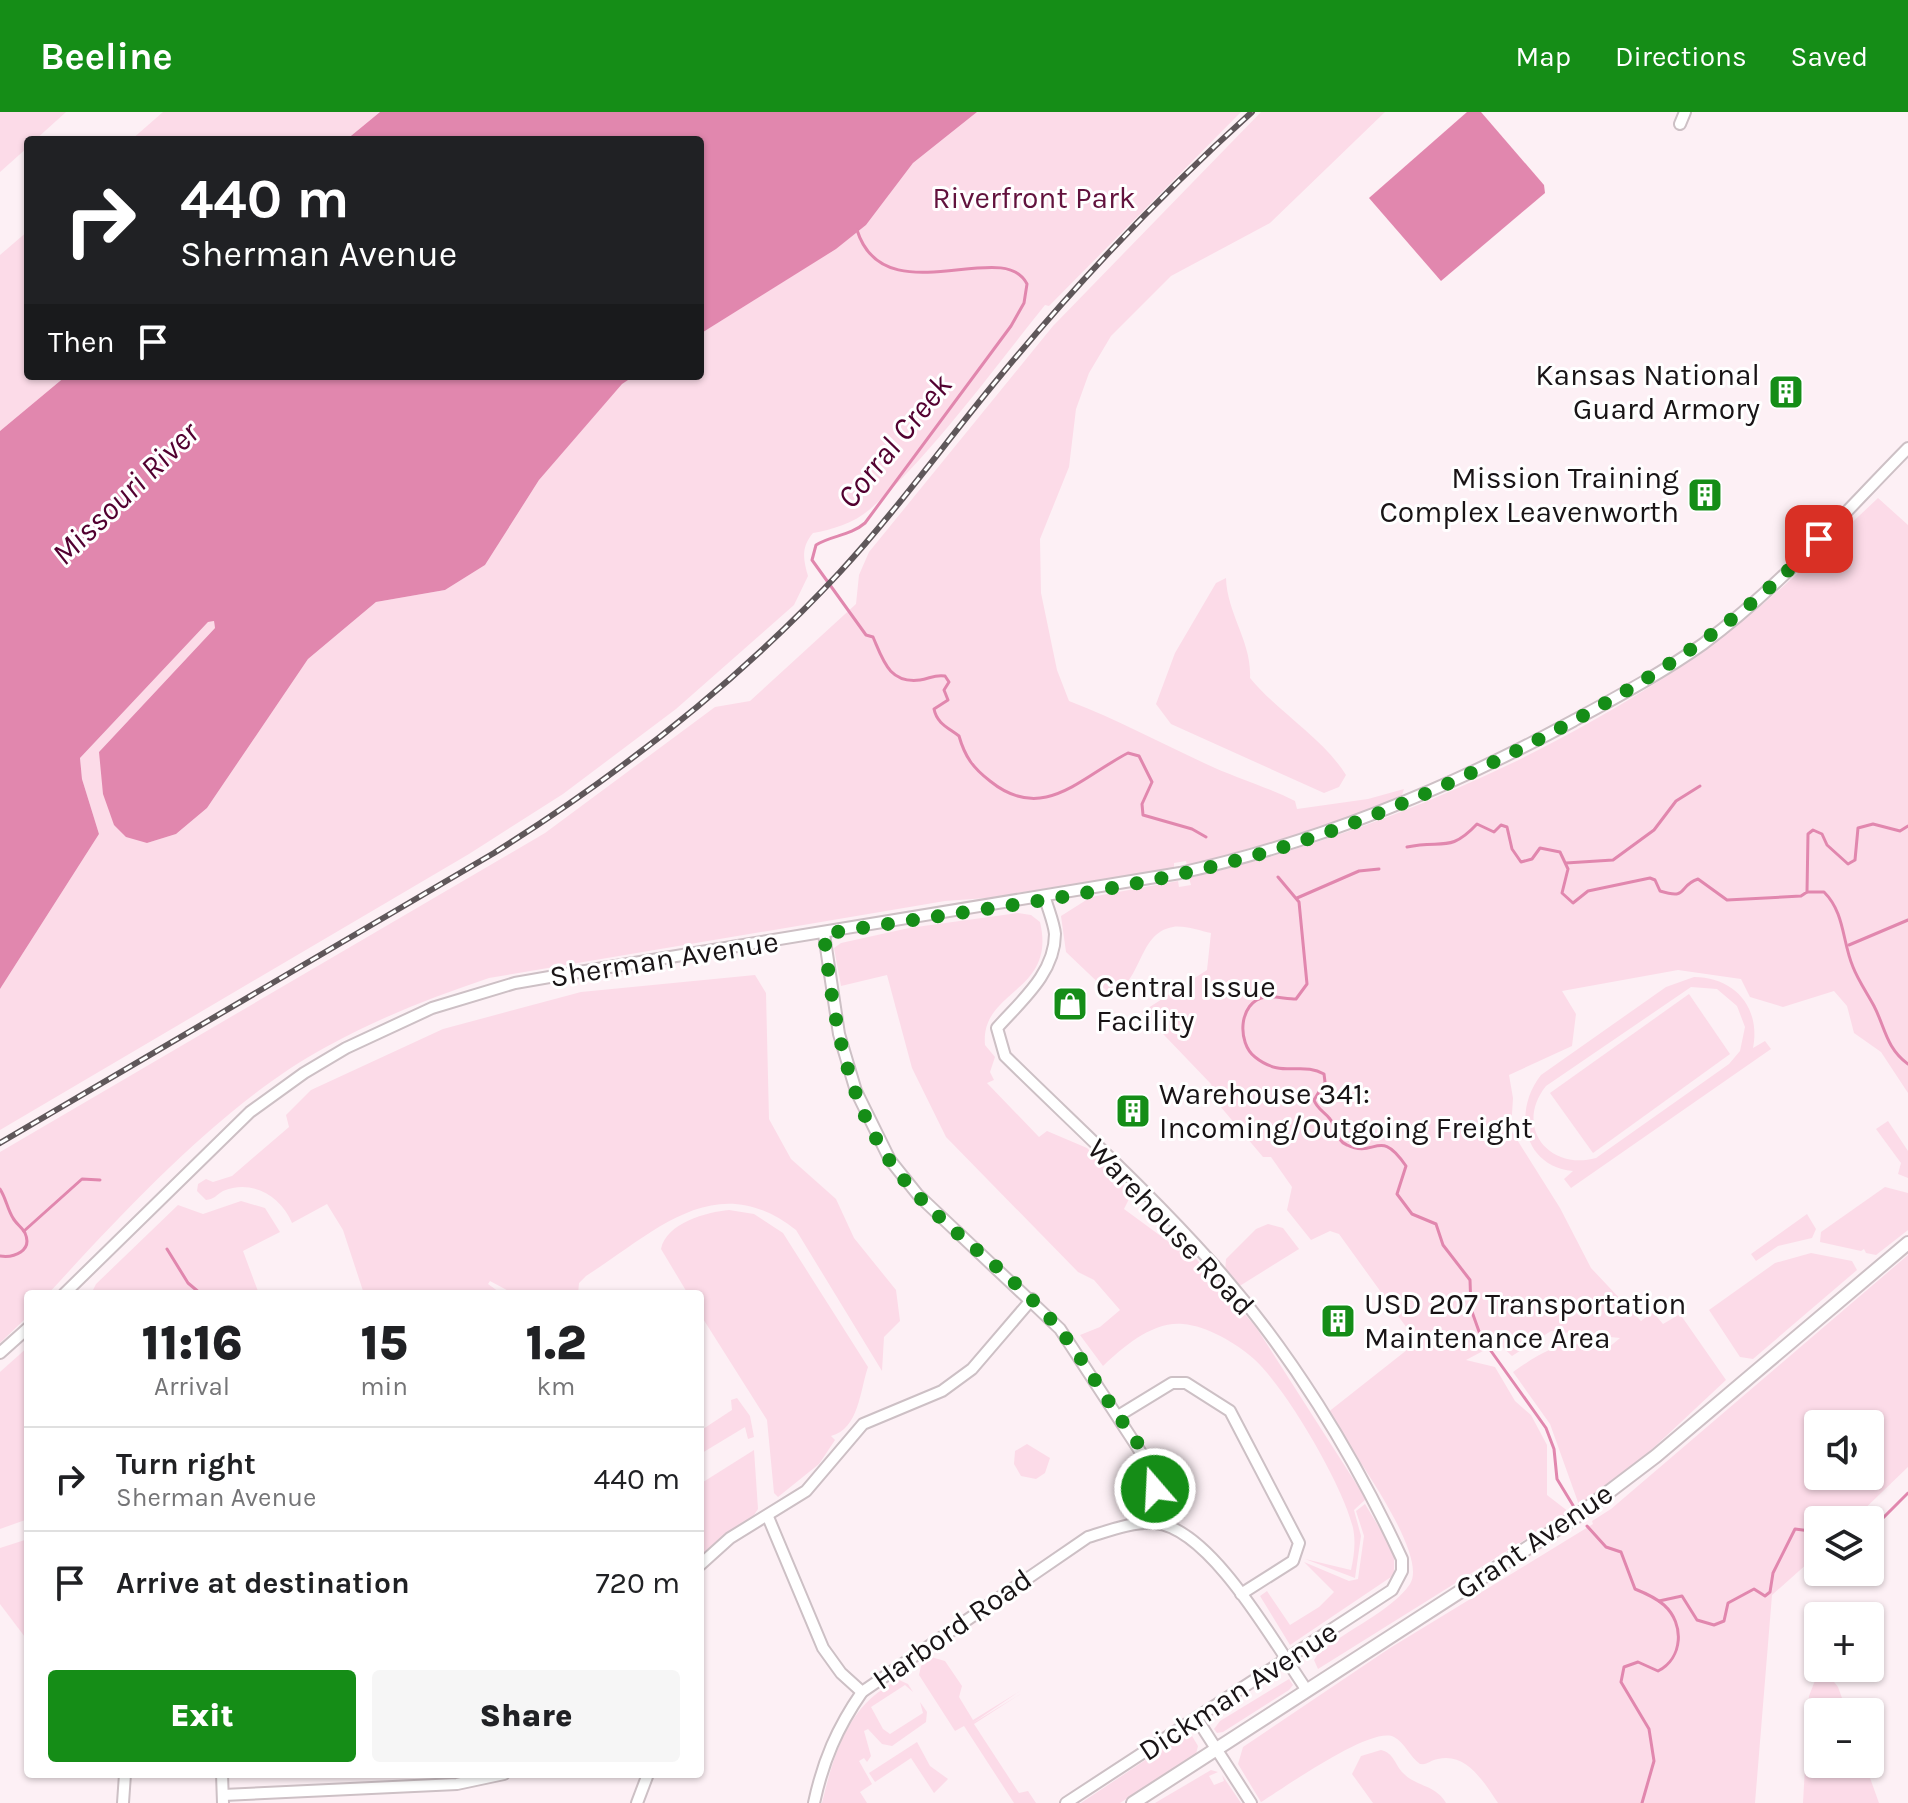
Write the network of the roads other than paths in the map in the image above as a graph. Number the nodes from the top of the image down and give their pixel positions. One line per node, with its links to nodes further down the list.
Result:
1 (1685, 112): 2 (street)
2 (1680, 124)
3 (1908, 448): 4 (street, Sherman Avenue)
4 (1045, 898): 5 (street, Sherman Avenue); 15 (street, Warehouse Road)
5 (824, 934): 7 (street, Sherman Avenue); 8 (street)
6 (1908, 1243): 18 (main road, Grant Avenue)
7 (71, 1290)
8 (1032, 1299): 11 (street); 12 (street)
9 (24, 1332): 10 (street)
10 (0, 1353)
11 (1118, 1416): 13 (street); 16 (street)
12 (768, 1517): 14 (street); 19 (street)
13 (1154, 1522): 16 (street); 19 (street, Harbord Road)
14 (704, 1561)
15 (1402, 1571): 17 (street, Dickman Avenue)
16 (1241, 1594): 17 (street)
17 (1286, 1660): 18 (street); 20 (street, Dickman Avenue)
18 (1306, 1689): 21 (main road, Grant Avenue)
19 (862, 1692): 29 (street, Harbord Road)
20 (1197, 1719): 21 (street); 30 (street, Dickman Avenue)
21 (1217, 1750): 31 (main road, Grant Avenue); 32 (street)
22 (125, 1778): 27 (street)
23 (222, 1778): 26 (street)
24 (485, 1778): 26 (street)
25 (646, 1778): 28 (street)
26 (223, 1799)
27 (123, 1803)
28 (637, 1803)
29 (814, 1803)
30 (1066, 1803)
31 (1133, 1803)
32 (1251, 1803)

